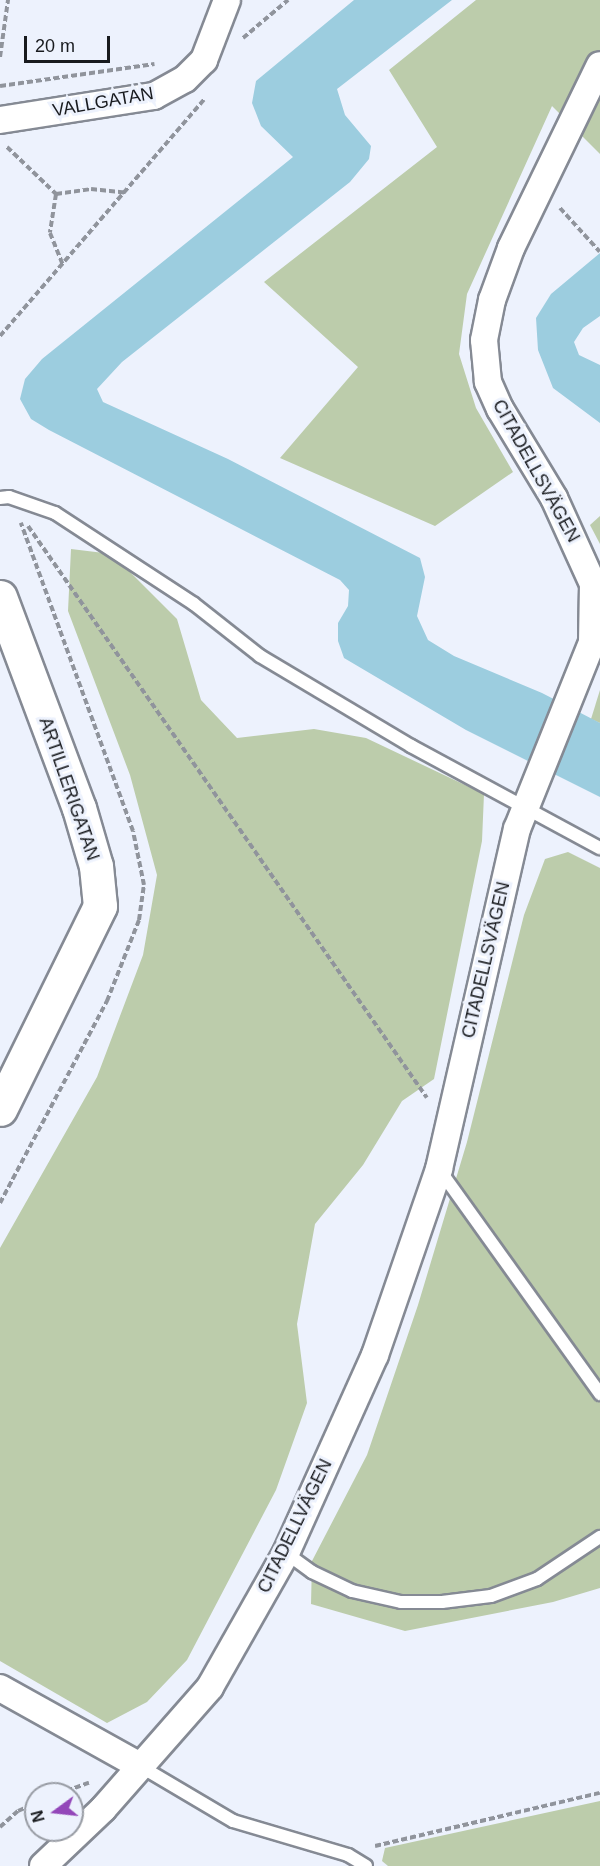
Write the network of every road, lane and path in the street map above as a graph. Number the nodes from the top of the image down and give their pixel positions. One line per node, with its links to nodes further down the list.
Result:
1 (8, 0): 5 (path)
2 (227, 0): 10 (street, VALLGATAN)
3 (288, 0): 4 (path)
4 (236, 44)
5 (0, 57)
6 (166, 60): 8 (path)
7 (600, 65): 11 (street, CITADELLSVÄGEN)
8 (0, 86)
9 (209, 93): 12 (path)
10 (2, 129): 13 (path)
11 (538, 189): 14 (path); 19 (street, CITADELLSVÄGEN)
12 (127, 193): 13 (path); 15 (path)
13 (56, 194): 15 (path)
14 (600, 252)
15 (63, 265): 16 (path)
16 (0, 336)
17 (4, 497): 19 (lane); 22 (path)
18 (0, 597): 21 (street, ARTILLERIGATAN)
19 (524, 806): 20 (lane); 22 (street, CITADELLSVÄGEN)
20 (600, 848)
21 (0, 1109)
22 (448, 1128): 23 (street, CITADELLVÄGEN)
23 (439, 1169): 24 (lane); 26 (street, CITADELLVÄGEN)
24 (600, 1394)
25 (600, 1537): 26 (lane)
26 (286, 1553): 28 (street, CITADELLVÄGEN)
27 (0, 1688): 28 (street)
28 (140, 1766): 32 (lane); 33 (street, CITADELLVÄGEN)
29 (600, 1793): 32 (path)
30 (24, 1808): 31 (path)
31 (0, 1827)
32 (348, 1855): 34 (lane)
33 (43, 1866)
34 (366, 1866)

